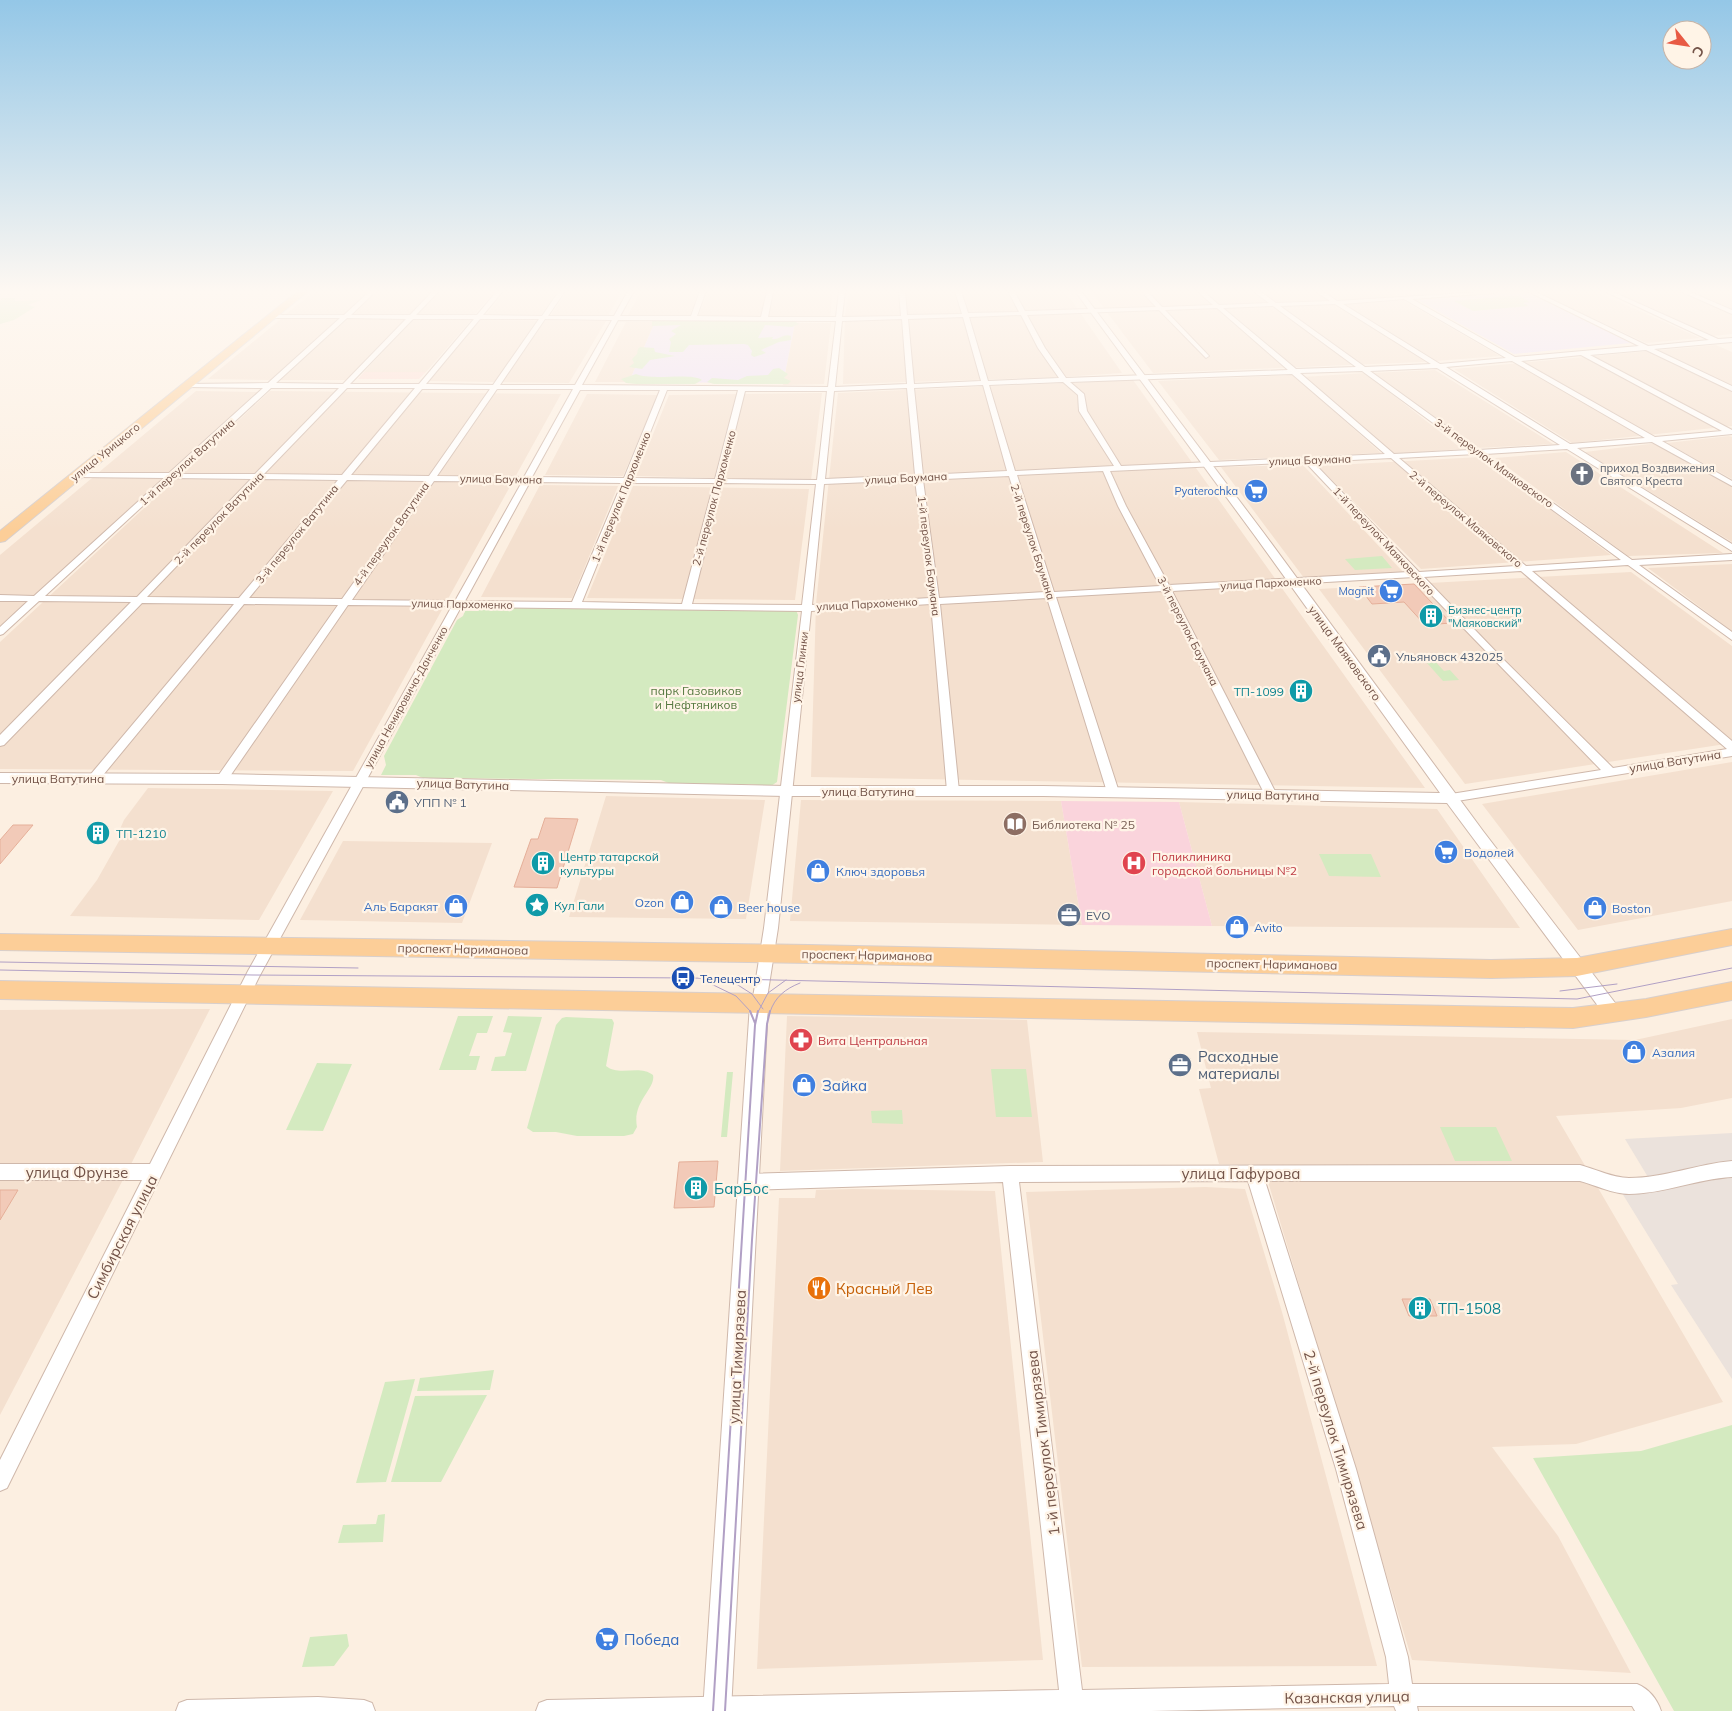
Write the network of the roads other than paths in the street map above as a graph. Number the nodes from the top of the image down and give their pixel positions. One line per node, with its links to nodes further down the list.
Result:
1 (205, 371): 22 (main road, улица Урицкого)
2 (286, 371): 23 (street, 1-й переулок Ватутина)
3 (360, 371): 24 (street, 2-й переулок Ватутина)
4 (433, 371): 25 (street, 3-й переулок Ватутина)
5 (506, 371): 27 (street, 4-й переулок Ватутина)
6 (587, 371): 28 (street, улица Немировича-Данченко)
7 (833, 371): 32 (street, улица Глинки)
8 (909, 371): 26 (street, 1-й переулок Баумана)
9 (982, 371): 21 (street, 2-й переулок Баумана)
10 (1058, 371): 20 (street)
11 (1137, 371): 19 (street, улица Маяковского)
12 (1322, 371): 18 (street)
13 (1367, 371): 36 (street, 3-й переулок Маяковского)
14 (1446, 371): 35 (street)
15 (1536, 371): 34 (street)
16 (1615, 371): 33 (street)
17 (1693, 371): 31 (street)
18 (1295, 372): 19 (street); 37 (street, 2-й переулок Маяковского)
19 (1142, 377): 20 (street); 39 (street, улица Маяковского)
20 (1064, 380): 21 (street); 40 (street)
21 (986, 384): 26 (street); 42 (street, 2-й переулок Баумана)
22 (188, 385): 23 (street); 43 (main road, улица Урицкого)
23 (270, 385): 24 (street); 44 (street, 1-й переулок Ватутина)
24 (346, 386): 25 (street); 45 (street, 2-й переулок Ватутина)
25 (421, 386): 27 (street); 46 (street, 3-й переулок Ватутина)
26 (910, 386): 32 (street); 47 (street, 1-й переулок Баумана)
27 (495, 387): 28 (street); 48 (street, 4-й переулок Ватутина)
28 (578, 388): 29 (street); 49 (street, улица Немировича-Данченко)
29 (664, 388): 30 (street); 50 (street, 1-й переулок Пархоменко)
30 (742, 389): 32 (street); 51 (street, 2-й переулок Пархоменко)
31 (1732, 389)
32 (831, 390): 52 (street, улица Глинки)
33 (1731, 432): 34 (street, улица Баумана)
34 (1654, 439): 35 (street, улица Баумана); 53 (street)
35 (1567, 447): 36 (street, улица Баумана); 55 (street)
36 (1479, 452): 37 (street, улица Баумана); 57 (street, 3-й переулок Маяковского)
37 (1393, 456): 38 (street, улица Баумана); 58 (street, 2-й переулок Маяковского)
38 (1307, 460): 39 (street, улица Баумана); 59 (street, 1-й переулок Маяковского)
39 (1207, 464): 40 (street, улица Баумана); 60 (street, улица Маяковского)
40 (1118, 467): 41 (street, улица Баумана)
41 (1105, 468): 42 (street, улица Баумана); 61 (street, 3-й переулок Баумана)
42 (1012, 473): 47 (street, улица Баумана); 62 (street, 2-й переулок Баумана)
43 (78, 475): 44 (street, улица Баумана); 54 (main road, улица Урицкого)
44 (172, 476): 45 (street, улица Баумана); 64 (street, 1-й переулок Ватутина)
45 (259, 476): 46 (street, улица Баумана); 65 (street, 2-й переулок Ватутина)
46 (344, 477): 48 (street, улица Баумана); 66 (street, 3-й переулок Ватутина)
47 (919, 477): 52 (street, улица Баумана); 67 (street, 1-й переулок Баумана)
48 (431, 478): 49 (street, улица Баумана); 68 (street, 4-й переулок Ватутина)
49 (528, 479): 50 (street, улица Баумана); 69 (street, улица Немировича-Данченко)
50 (628, 480): 51 (street, улица Баумана); 70 (street, 1-й переулок Пархоменко)
51 (719, 481): 52 (street, улица Баумана); 71 (street, 2-й переулок Пархоменко)
52 (820, 482): 72 (street, улица Глинки)
53 (1732, 484)
54 (0, 538)
55 (1732, 548)
56 (1732, 557): 57 (street, улица Пархоменко)
57 (1630, 562): 58 (street, улица Пархоменко); 74 (street, 3-й переулок Маяковского)
58 (1525, 568): 59 (street, улица Пархоменко); 76 (street, 2-й переулок Маяковского)
59 (1415, 574): 60 (street, улица Пархоменко); 78 (street, 1-й переулок Маяковского)
60 (1294, 581): 61 (street, улица Пархоменко); 87 (street, улица Маяковского)
61 (1166, 588): 62 (street, улица Пархоменко); 86 (street, 3-й переулок Баумана)
62 (1050, 595): 67 (street, улица Пархоменко); 85 (street, 2-й переулок Баумана)
63 (0, 598): 64 (street, улица Пархоменко)
64 (37, 598): 65 (street, улица Пархоменко); 73 (street, 1-й переулок Ватутина)
65 (140, 599): 66 (street, улица Пархоменко); 75 (street, 2-й переулок Ватутина)
66 (242, 601): 68 (street, улица Пархоменко); 79 (street, 3-й переулок Ватутина)
67 (935, 601): 72 (street, улица Пархоменко); 83 (street, 1-й переулок Баумана)
68 (344, 602): 69 (street, улица Пархоменко); 81 (street, 4-й переулок Ватутина)
69 (458, 604): 70 (street, улица Пархоменко); 82 (street, улица Немировича-Данченко)
70 (576, 605): 71 (street, улица Пархоменко)
71 (686, 607): 72 (street, улица Пархоменко)
72 (807, 608): 84 (street, улица Глинки)
73 (0, 632)
74 (1732, 637)
75 (0, 742)
76 (1732, 747)
77 (1732, 752): 78 (street, улица Ватутина)
78 (1609, 771): 87 (street, улица Ватутина)
79 (95, 777): 80 (street, улица Ватутина); 81 (street, улица Ватутина)
80 (0, 778)
81 (222, 778): 82 (street, улица Ватутина)
82 (360, 781): 84 (street, улица Ватутина); 90 (street, улица Немировича-Данченко)
83 (953, 791): 84 (street, улица Ватутина); 85 (street, улица Ватутина)
84 (785, 792): 91 (street, улица Глинки)
85 (1113, 792): 86 (street, улица Ватутина)
86 (1271, 795): 87 (street, улица Ватутина)
87 (1452, 798): 92 (street, улица Маяковского)
88 (1732, 937): 92 (main road, проспект Нариманова)
89 (0, 942): 90 (main road, проспект Нариманова)
90 (269, 946): 91 (main road, проспект Нариманова); 95 (street, улица Немировича-Данченко)
91 (768, 954): 92 (main road, проспект Нариманова); 96 (street, улица Глинки)
92 (1577, 967): 97 (street, улица Маяковского)
93 (0, 990): 95 (main road)
94 (1731, 993): 97 (main road)
95 (243, 994): 96 (main road); 100 (street, Симбирская улица)
96 (759, 1004): 97 (main road); 103 (street, улица Тимирязева)
97 (1613, 1013)
98 (1732, 1169): 101 (street, улица Гафурова)
99 (0, 1172): 100 (street, улица Фрунзе)
100 (154, 1172): 104 (street, Симбирская улица)
101 (1254, 1172): 102 (street, улица Гафурова); 105 (street, 2-й переулок Тимирязева)
102 (1010, 1174): 103 (street, улица Гафурова); 107 (street, 1-й переулок Тимирязева)
103 (747, 1182): 108 (street, улица Тимирязева)
104 (0, 1481)
105 (1405, 1703): 106 (street, Казанская улица); 107 (street, Казанская улица)
106 (1643, 1703)
107 (1073, 1707): 108 (street, Казанская улица)
108 (718, 1709): 111 (street, Казанская улица)
109 (187, 1711): 110 (street)
110 (364, 1711)
111 (546, 1711)

